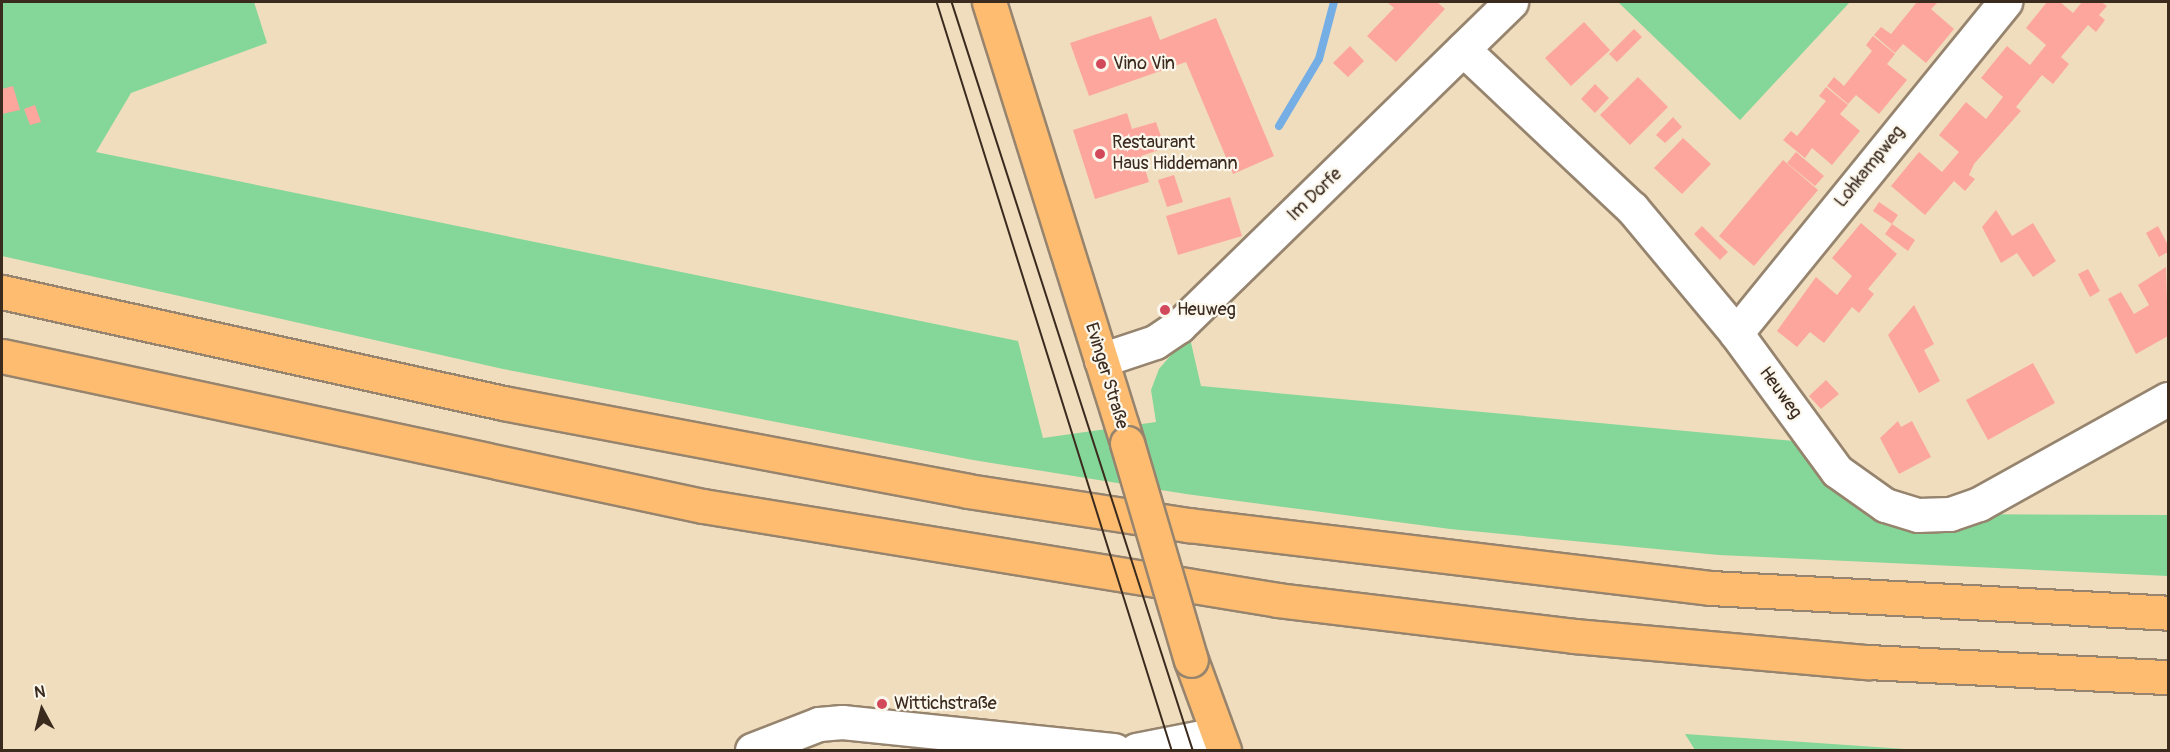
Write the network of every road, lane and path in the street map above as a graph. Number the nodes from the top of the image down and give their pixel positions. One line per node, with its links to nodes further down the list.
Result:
1 (989, 2): 8 (main road, Evinger Straße)
2 (1511, 2): 4 (street, Im Dorfe)
3 (2005, 2): 6 (street, Lohkampweg)
4 (1463, 50): 6 (street, Heuweg); 8 (street, Im Dorfe)
5 (2, 292): 10 (main road)
6 (1736, 333): 9 (street, Heuweg)
7 (2, 356): 11 (main road)
8 (1101, 360): 12 (main road, Evinger Straße, bridge)
9 (2169, 399)
10 (2169, 613)
11 (2169, 677)
12 (1220, 742): 15 (street)
13 (771, 748): 14 (street)
14 (1115, 750)
15 (1136, 750)

